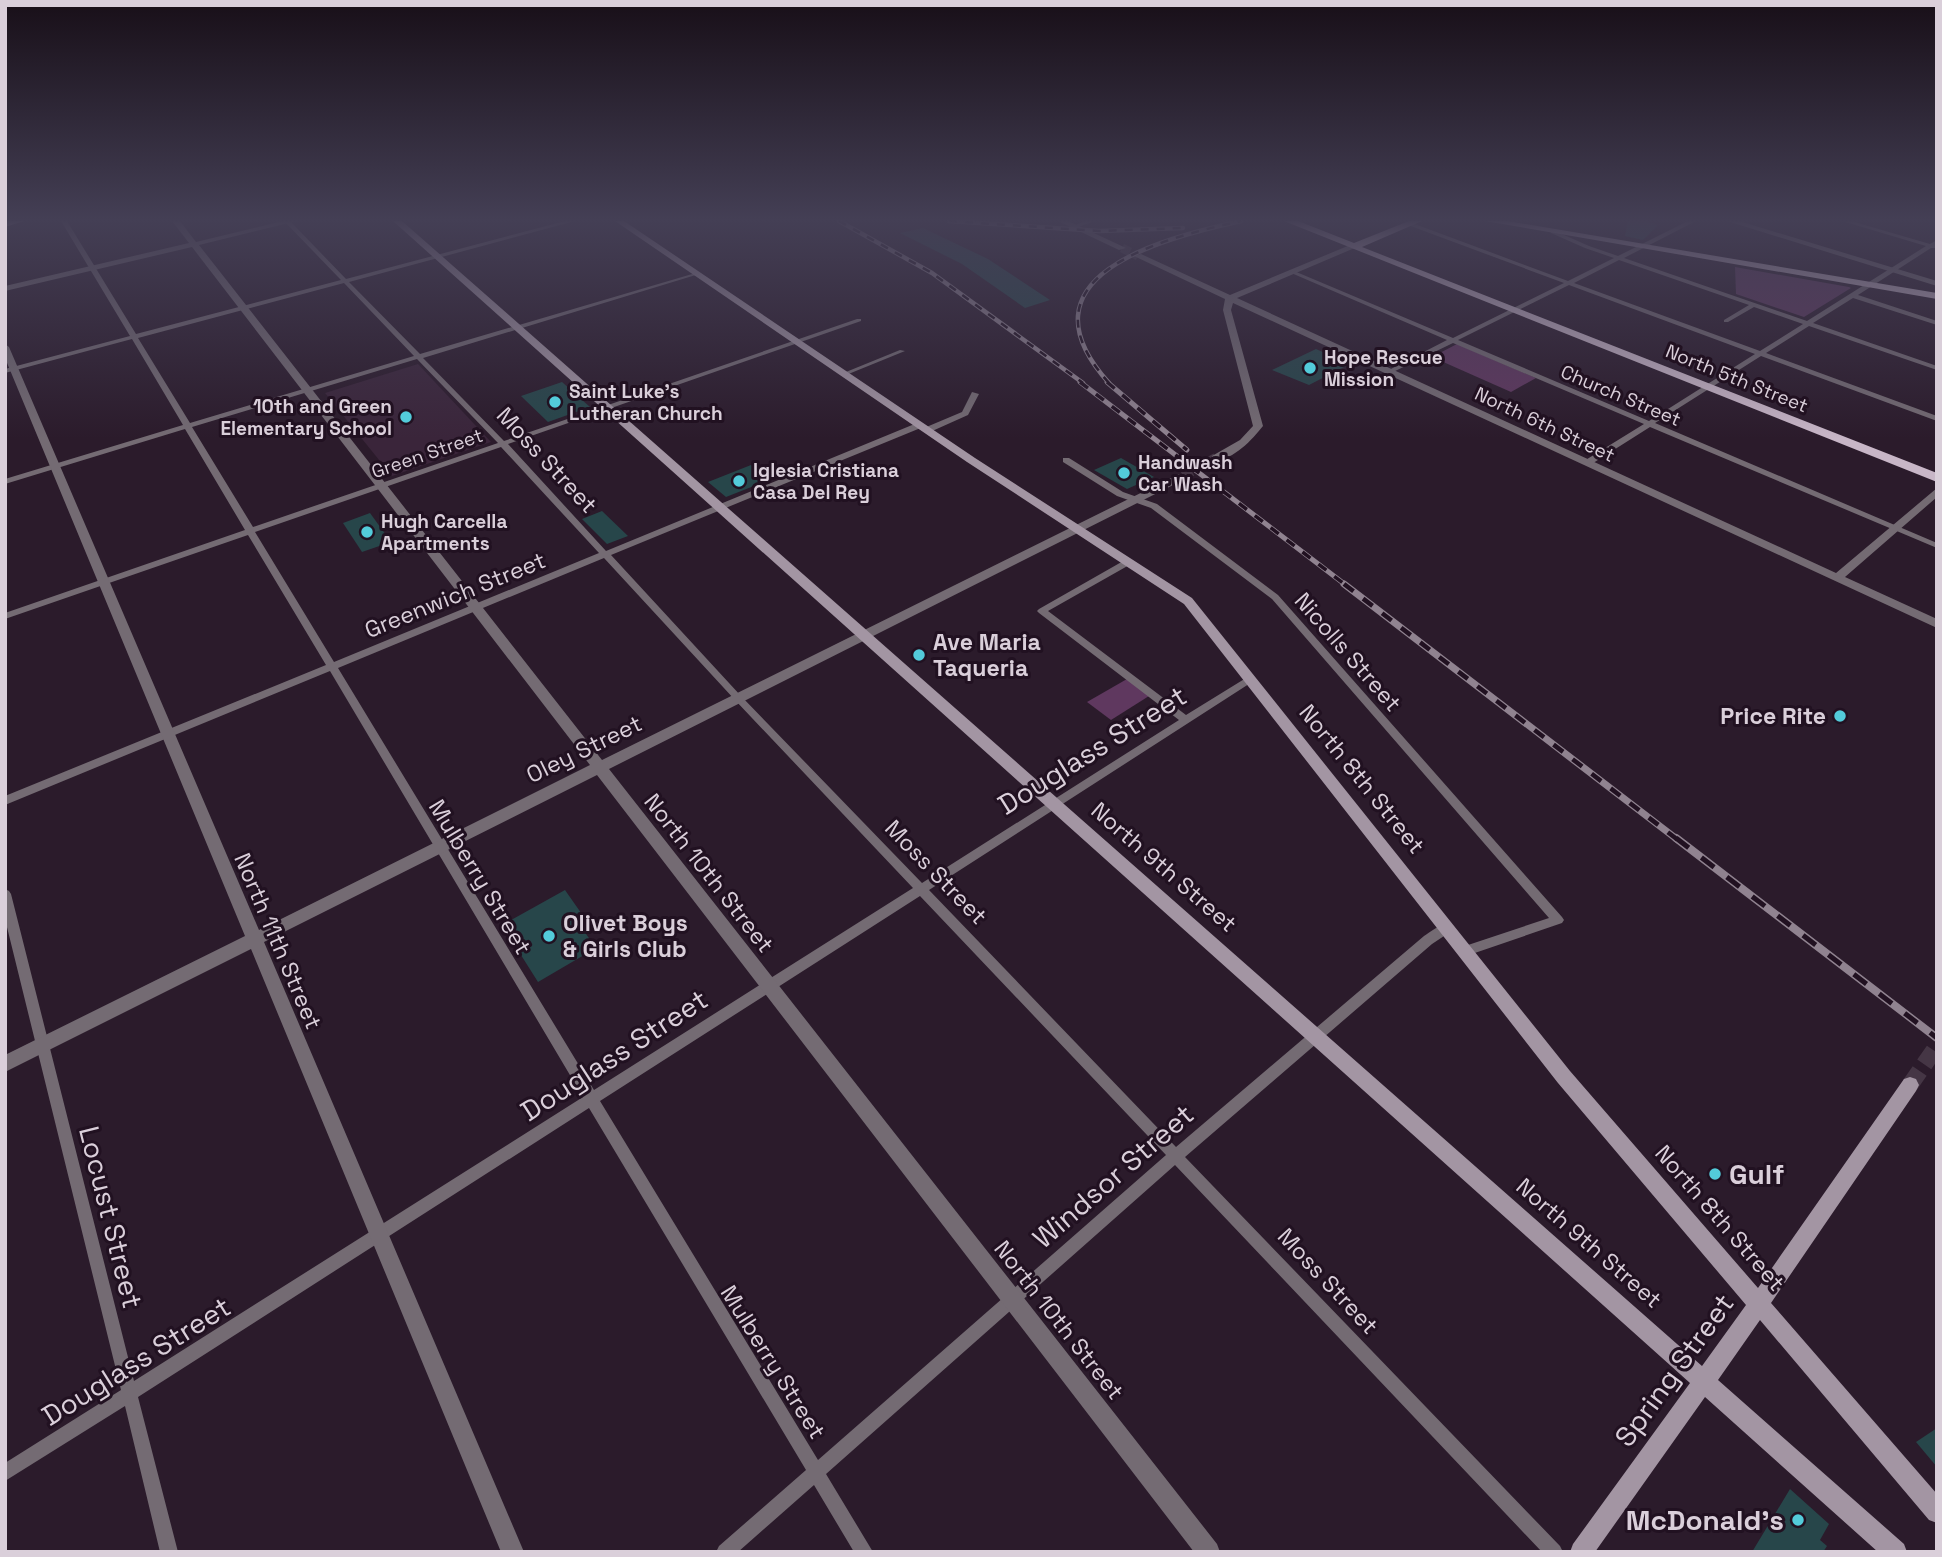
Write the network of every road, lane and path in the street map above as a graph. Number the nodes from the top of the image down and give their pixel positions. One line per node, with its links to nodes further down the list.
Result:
1 (108, 294): 26 (street, Mulberry Street)
2 (233, 294): 19 (street, North 10th Street)
3 (297, 294): 19 (street)
4 (356, 294): 32 (street, Moss Street)
5 (479, 294): 25 (main road, North 9th Street)
6 (628, 294): 25 (street)
7 (727, 294): 28 (main road, North 8th Street)
8 (1220, 294): 17 (street, North 6th Street)
9 (1240, 294): 17 (street)
10 (1343, 294): 27 (street, Church Street)
11 (1472, 294): 20 (main road, North 5th Street)
12 (1547, 294): 20 (street)
13 (1598, 294): 31 (street)
14 (1723, 294): 18 (street)
15 (1856, 294): 16 (street)
16 (1852, 296): 23 (street); 24 (street)
17 (1230, 298): 35 (street, North 6th Street); 46 (street)
18 (1753, 304): 22 (street); 23 (street)
19 (244, 308): 26 (street); 38 (street, North 10th Street)
20 (1513, 310): 27 (street); 37 (main road, North 5th Street)
21 (859, 320): 28 (street, Green Street)
22 (1726, 321)
23 (1808, 323): 31 (street); 33 (street)
24 (1937, 323)
25 (517, 327): 32 (street); 40 (main road, North 9th Street)
26 (133, 337): 34 (street); 43 (street, Mulberry Street)
27 (1453, 340): 35 (street); 42 (street, Church Street)
28 (796, 342): 36 (main road, North 8th Street); 40 (street, Green Street)
29 (5, 347): 34 (street, North 11th Street)
30 (902, 351): 36 (street)
31 (1760, 353): 37 (street); 41 (street)
32 (418, 357): 38 (street); 45 (street, Moss Street)
33 (1937, 368)
34 (10, 370): 49 (street, North 11th Street)
35 (1389, 372): 48 (street, North 6th Street)
36 (844, 374): 44 (main road, North 8th Street)
37 (1707, 387): 42 (street); 51 (main road, North 5th Street)
38 (308, 390): 43 (street); 53 (street, North 10th Street)
39 (975, 394): 44 (street, Greenwich Street)
40 (607, 407): 45 (street, Green Street); 56 (main road, North 9th Street)
41 (1937, 419)
42 (1648, 424): 48 (street); 58 (street, Church Street)
43 (187, 427): 49 (street); 59 (street, Mulberry Street)
44 (923, 428): 56 (street, Greenwich Street); 57 (main road, North 8th Street)
45 (503, 444): 53 (street, Green Street); 61 (street, Moss Street)
46 (1216, 458)
47 (1066, 460): 55 (street, Nicolls Street)
48 (1587, 463): 63 (street, North 6th Street)
49 (55, 467): 52 (street); 64 (street, North 11th Street)
50 (1183, 476): 55 (street, Oley Street)
51 (1937, 478)
52 (5, 482)
53 (382, 485): 59 (street, Green Street); 65 (street, North 10th Street)
54 (1937, 491): 58 (street)
55 (1135, 500): 57 (street, Oley Street); 82 (street, Nicolls Street)
56 (719, 507): 61 (street, Greenwich Street); 68 (main road, North 9th Street)
57 (1076, 528): 62 (main road, North 8th Street); 68 (street, Oley Street)
58 (1894, 528): 60 (street, Church Street); 63 (street)
59 (251, 531): 64 (street, Green Street); 69 (street, Mulberry Street)
60 (1937, 546)
61 (604, 555): 65 (street, Greenwich Street); 71 (street, Moss Street)
62 (1128, 562): 70 (main road, North 8th Street); 72 (street)
63 (1837, 578): 67 (street, North 6th Street)
64 (104, 582): 66 (street, Green Street); 73 (street, North 11th Street)
65 (477, 607): 69 (street, Greenwich Street); 74 (street, North 10th Street)
66 (5, 616)
67 (1937, 624)
68 (862, 636): 71 (street, Oley Street); 76 (main road, North 9th Street)
69 (331, 666): 73 (street, Greenwich Street); 77 (street, Mulberry Street)
70 (1250, 680): 72 (street, Douglass Street); 80 (main road, North 8th Street)
71 (738, 698): 74 (street, Oley Street); 78 (street, Moss Street)
72 (1186, 720): 76 (street, Douglass Street)
73 (168, 734): 75 (street, Greenwich Street); 81 (street, North 11th Street)
74 (598, 767): 77 (street, Oley Street); 83 (street, North 10th Street)
75 (5, 801)
76 (1052, 804): 78 (street, Douglass Street); 84 (main road, North 9th Street)
77 (438, 848): 81 (street, Oley Street); 88 (street, Mulberry Street)
78 (920, 888): 83 (street, Douglass Street); 89 (street, Moss Street)
79 (5, 894): 85 (street, Locust Street)
80 (1446, 929): 82 (main road, North 8th Street); 84 (street, Windsor Street)
81 (253, 940): 85 (street, Oley Street); 90 (street, North 11th Street)
82 (1466, 951): 92 (main road, North 8th Street)
83 (768, 986): 88 (street, Douglass Street); 91 (street, North 10th Street)
84 (1314, 1035): 89 (street, Windsor Street); 93 (main road, North 9th Street)
85 (43, 1045): 86 (street, Oley Street); 94 (street, Locust Street)
86 (5, 1063)
87 (1910, 1085): 92 (main road, Spring Street)
88 (590, 1100): 90 (street, Douglass Street); 95 (street, Mulberry Street)
89 (1177, 1155): 91 (street, Windsor Street); 103 (street, Moss Street)
90 (378, 1236): 94 (street, Douglass Street); 99 (street, North 11th Street)
91 (1013, 1299): 95 (street, Windsor Street); 102 (street, North 10th Street)
92 (1759, 1304): 93 (main road, Spring Street); 97 (main road, North 8th Street)
93 (1703, 1379): 104 (main road, Spring Street); 105 (main road, North 9th Street)
94 (128, 1395): 96 (street, Douglass Street); 98 (street, Locust Street)
95 (816, 1472): 100 (street, Windsor Street); 101 (street, Mulberry Street)
96 (5, 1473)
97 (1937, 1512)
98 (169, 1552)
99 (513, 1552)
100 (725, 1552)
101 (864, 1552)
102 (1209, 1552)
103 (1554, 1552)
104 (1581, 1552)
105 (1896, 1552)

